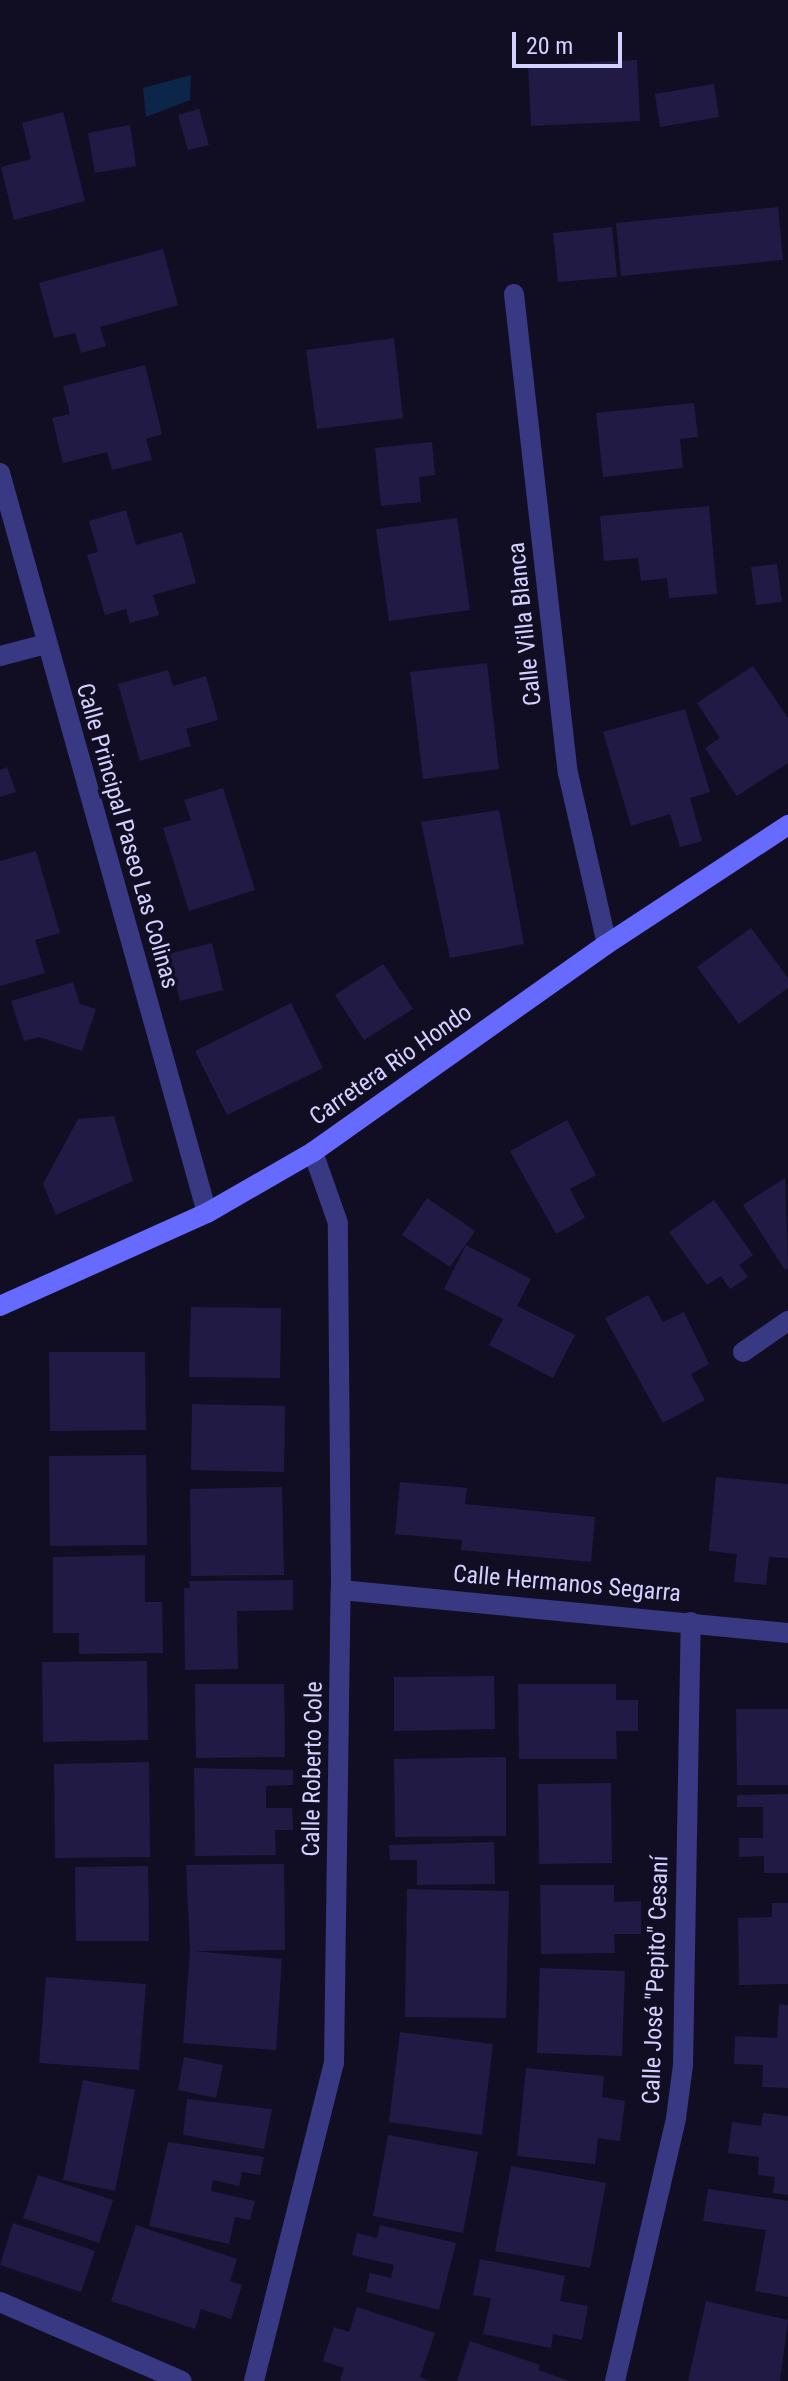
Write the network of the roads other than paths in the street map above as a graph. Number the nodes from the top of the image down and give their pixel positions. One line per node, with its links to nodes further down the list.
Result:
1 (514, 294): 6 (street, Calle Villa Blanca)
2 (0, 473): 3 (street, Calle Principal Paseo Las Colinas)
3 (46, 644): 4 (street); 8 (street, Calle Principal Paseo Las Colinas)
4 (0, 656)
5 (788, 825): 6 (street, Carretera Rio Hondo)
6 (607, 944): 7 (street, Carretera Rio Hondo)
7 (313, 1152): 8 (street, Carretera Rio Hondo); 12 (street, Calle Roberto Cole)
8 (207, 1213): 9 (street, Carretera Rio Hondo)
9 (0, 1306)
10 (788, 1321): 11 (street)
11 (743, 1352)
12 (341, 1590): 13 (street, Calle Hermanos Segarra); 17 (street, Calle Roberto Cole)
13 (691, 1622): 14 (street, Calle Hermanos Segarra); 18 (street, Calle José "Pepito" Cesaní)
14 (788, 1633)
15 (0, 2302): 16 (street)
16 (182, 2381)
17 (254, 2381)
18 (615, 2381)

